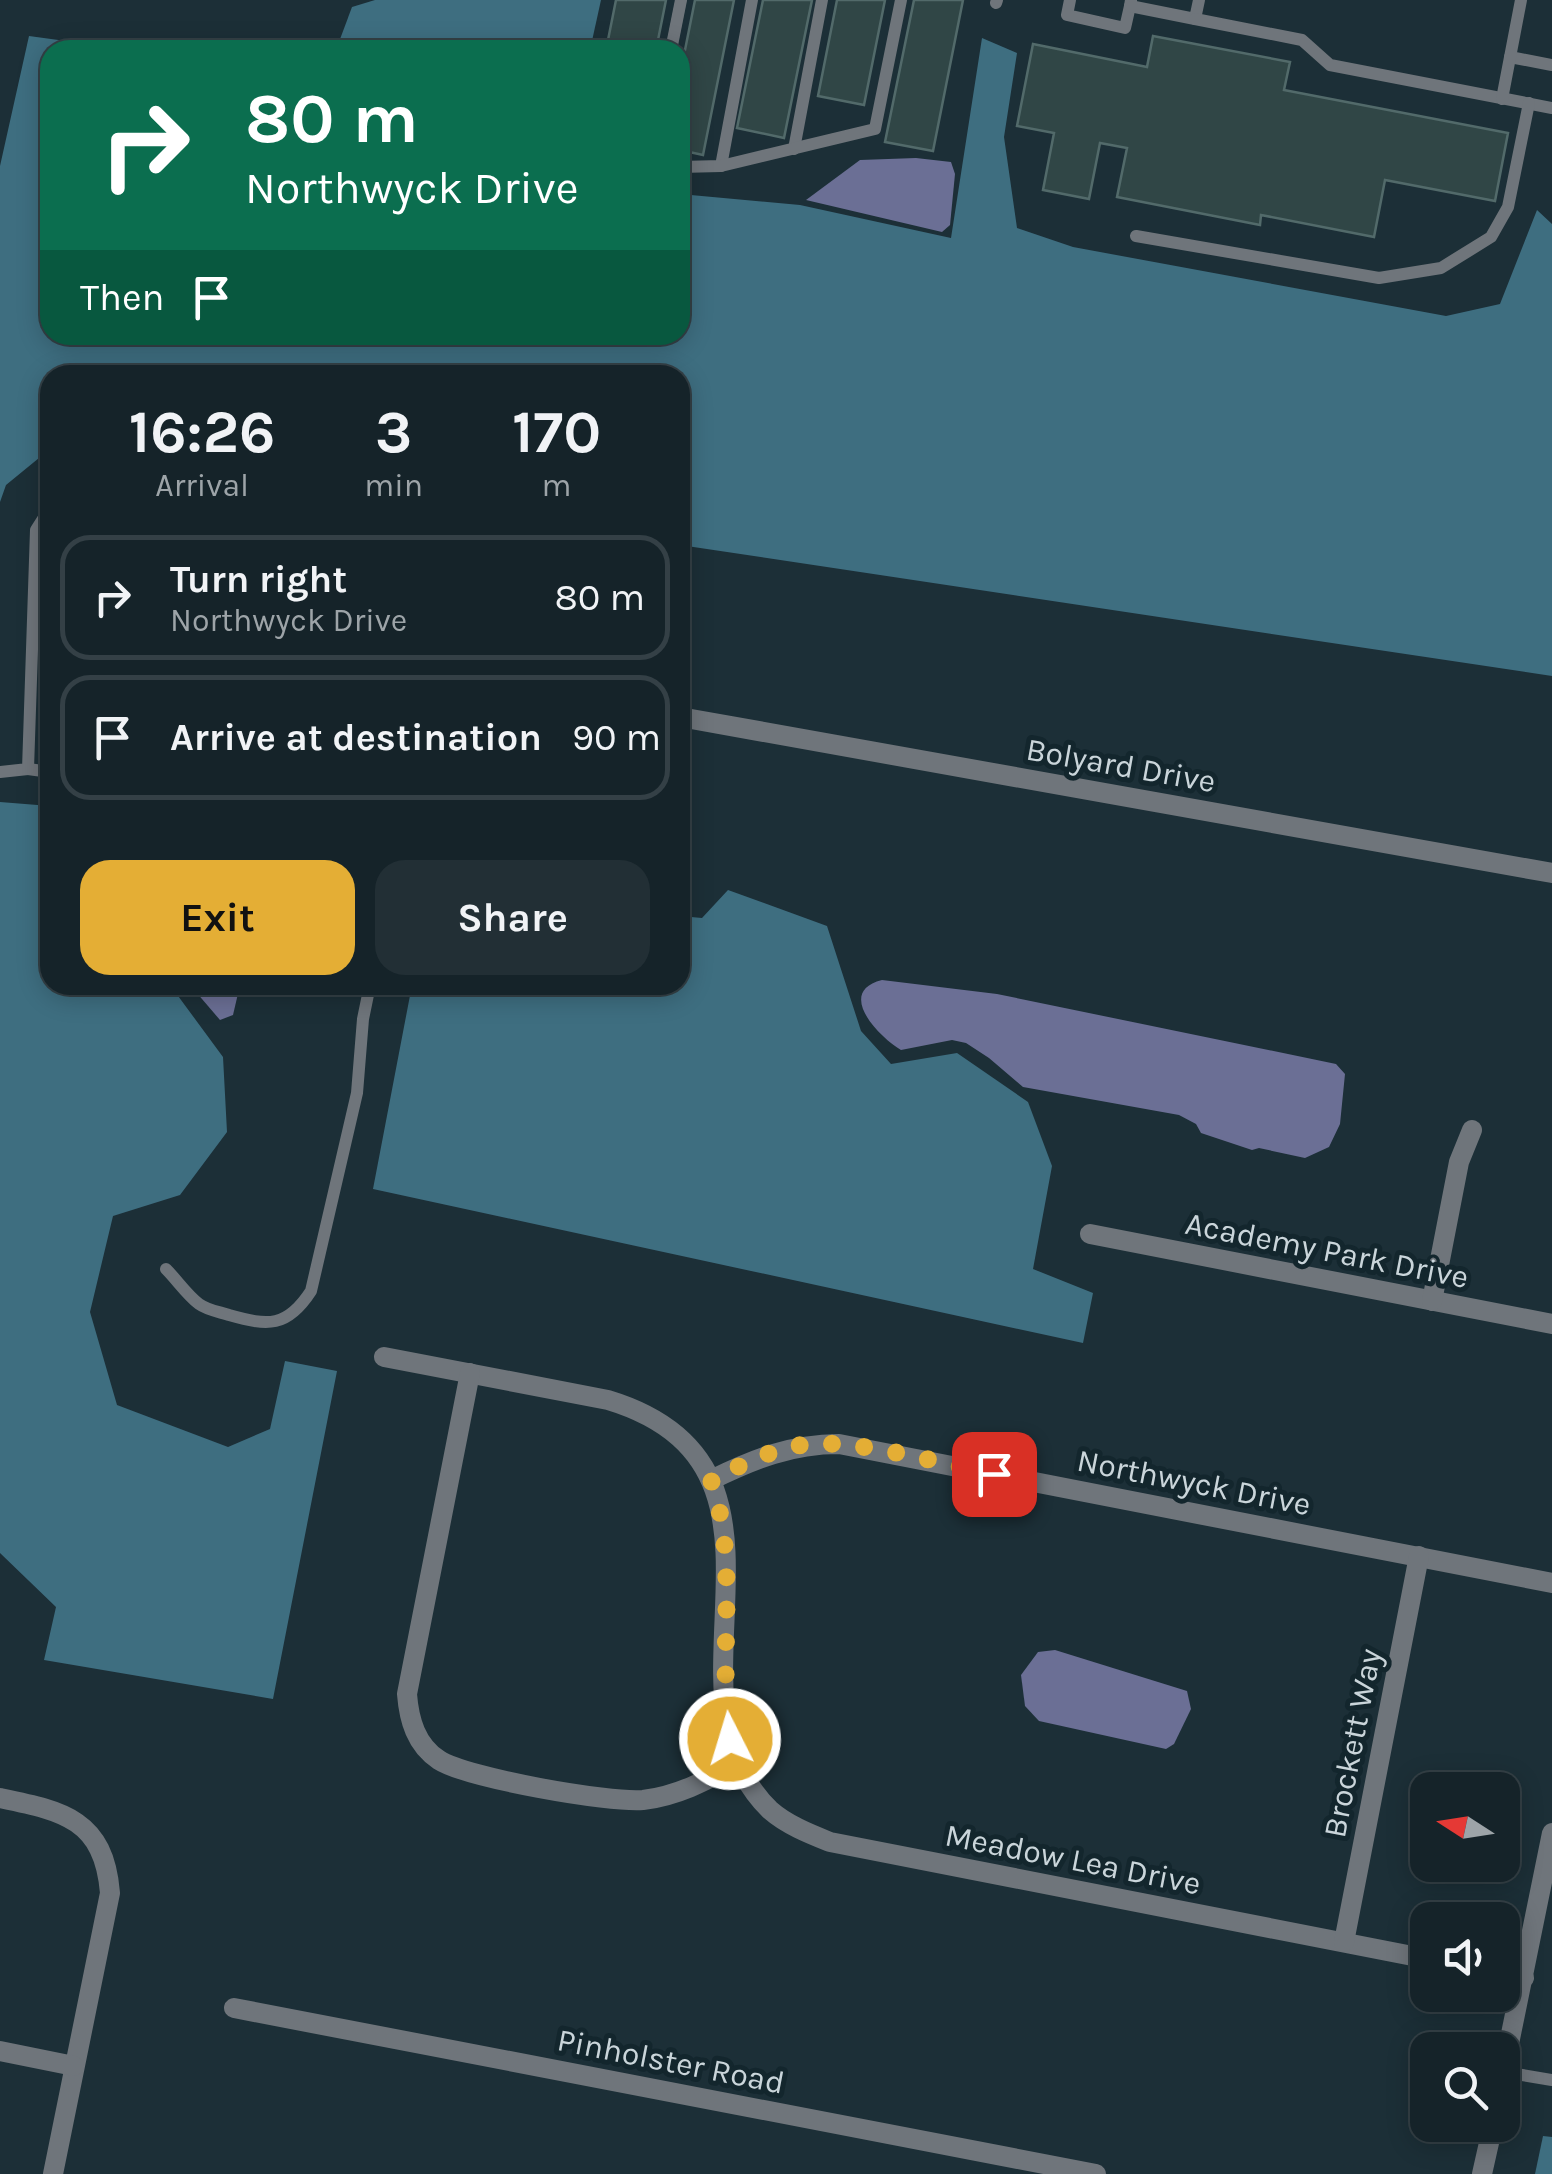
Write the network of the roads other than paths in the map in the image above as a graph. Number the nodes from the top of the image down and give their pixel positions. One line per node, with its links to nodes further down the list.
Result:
1 (681, 0): 10 (lane)
2 (752, 0): 17 (lane)
3 (822, 0): 16 (lane)
4 (901, 0): 16 (lane)
5 (1070, 0): 8 (lane)
6 (1199, 0): 9 (lane)
7 (1521, 0): 11 (lane)
8 (1130, 3): 9 (lane)
9 (1195, 18): 13 (lane)
10 (673, 40)
11 (1510, 57): 12 (lane); 13 (lane)
12 (1552, 65)
13 (1502, 99): 14 (lane)
14 (1529, 104): 15 (lane); 19 (lane)
15 (1552, 108)
16 (794, 149): 17 (lane)
17 (721, 166): 18 (lane)
18 (690, 167)
19 (1136, 236)
20 (40, 524): 22 (lane)
21 (690, 719): 25 (street, Bolyard Drive)
22 (28, 769): 23 (lane); 24 (lane)
23 (40, 771)
24 (0, 772)
25 (1552, 873)
26 (368, 995): 29 (lane)
27 (1472, 1130): 30 (street)
28 (1090, 1234): 30 (street, Academy Park Drive)
29 (166, 1269)
30 (1432, 1301): 31 (street, Academy Park Drive)
31 (1552, 1324)
32 (384, 1357): 33 (street)
33 (470, 1374): 34 (street); 37 (street)
34 (711, 1480): 35 (street, Northwyck Drive); 37 (street)
35 (1418, 1556): 36 (street, Northwyck Drive); 40 (street, Brockett Way)
36 (1552, 1583)
37 (737, 1764): 40 (street, Meadow Lea Drive)
38 (0, 1798): 45 (street)
39 (1552, 1833): 41 (street)
40 (1344, 1942): 42 (street, Meadow Lea Drive)
41 (1520, 1950)
42 (1410, 1955)
43 (234, 2008): 50 (street, Pinholster Road)
44 (0, 2052): 45 (street)
45 (74, 2066): 49 (street)
46 (1520, 2077): 47 (lane)
47 (1552, 2080)
48 (1489, 2142): 51 (street)
49 (53, 2174)
50 (1096, 2174)
51 (1482, 2174)

